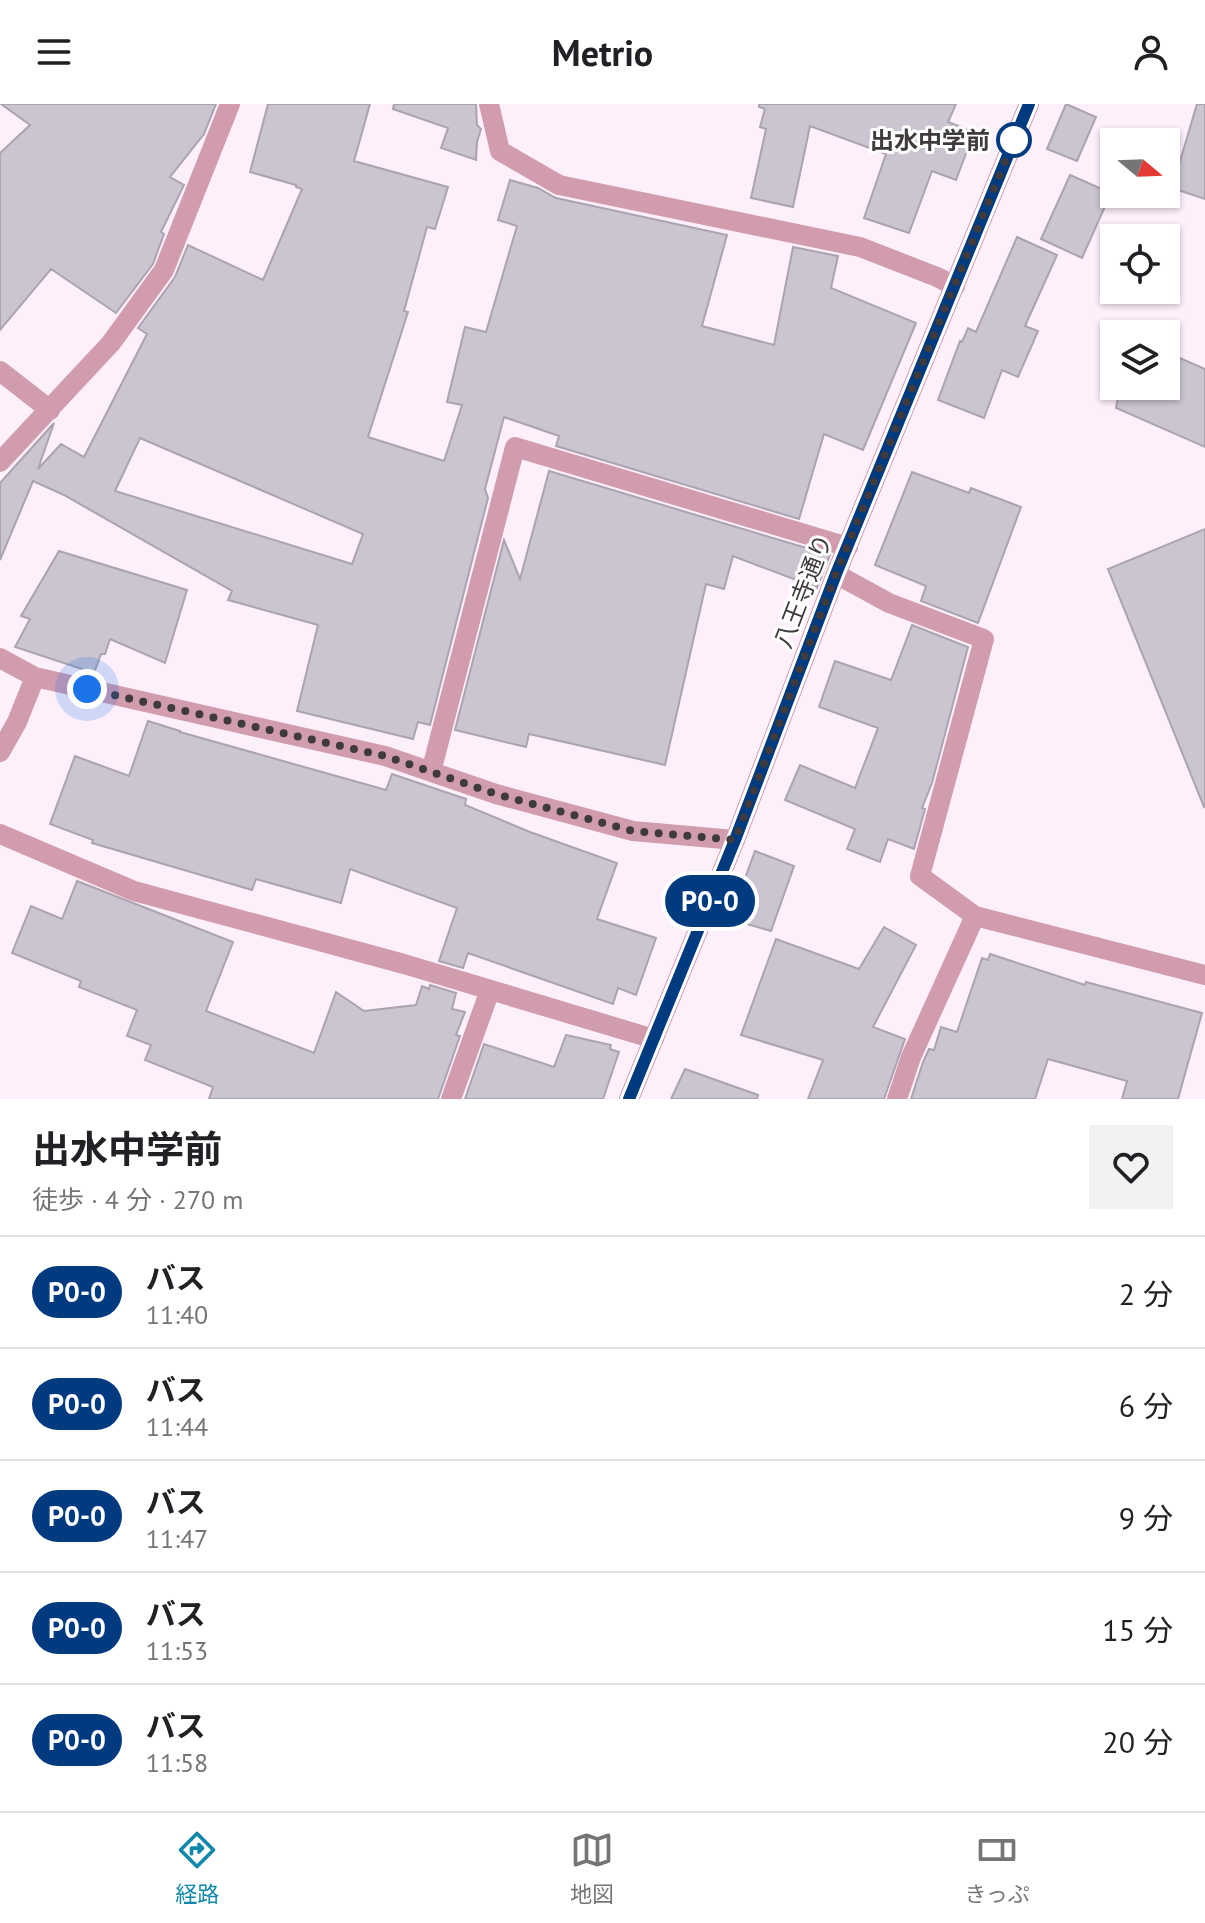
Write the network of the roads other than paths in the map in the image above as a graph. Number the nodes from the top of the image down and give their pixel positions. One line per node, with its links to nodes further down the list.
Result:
1 (230, 104): 6 (street)
2 (489, 104): 4 (street)
3 (1029, 104): 4 (street, 八王寺通り)
4 (955, 286): 8 (street, 八王寺通り)
5 (0, 371): 6 (street)
6 (50, 410): 7 (street)
7 (0, 462)
8 (848, 547): 9 (street, 八王寺通り); 13 (street)
9 (836, 574): 15 (street, 八王寺通り); 16 (street)
10 (0, 658): 11 (street)
11 (35, 677): 12 (street); 13 (street)
12 (0, 752)
13 (431, 772): 15 (street)
14 (0, 834): 18 (street)
15 (735, 840): 19 (street, 八王寺通り)
16 (975, 916): 17 (street); 22 (street)
17 (1205, 975)
18 (490, 990): 19 (street); 20 (street)
19 (654, 1039): 21 (street, 八王寺通り)
20 (451, 1099)
21 (629, 1099)
22 (897, 1099)

